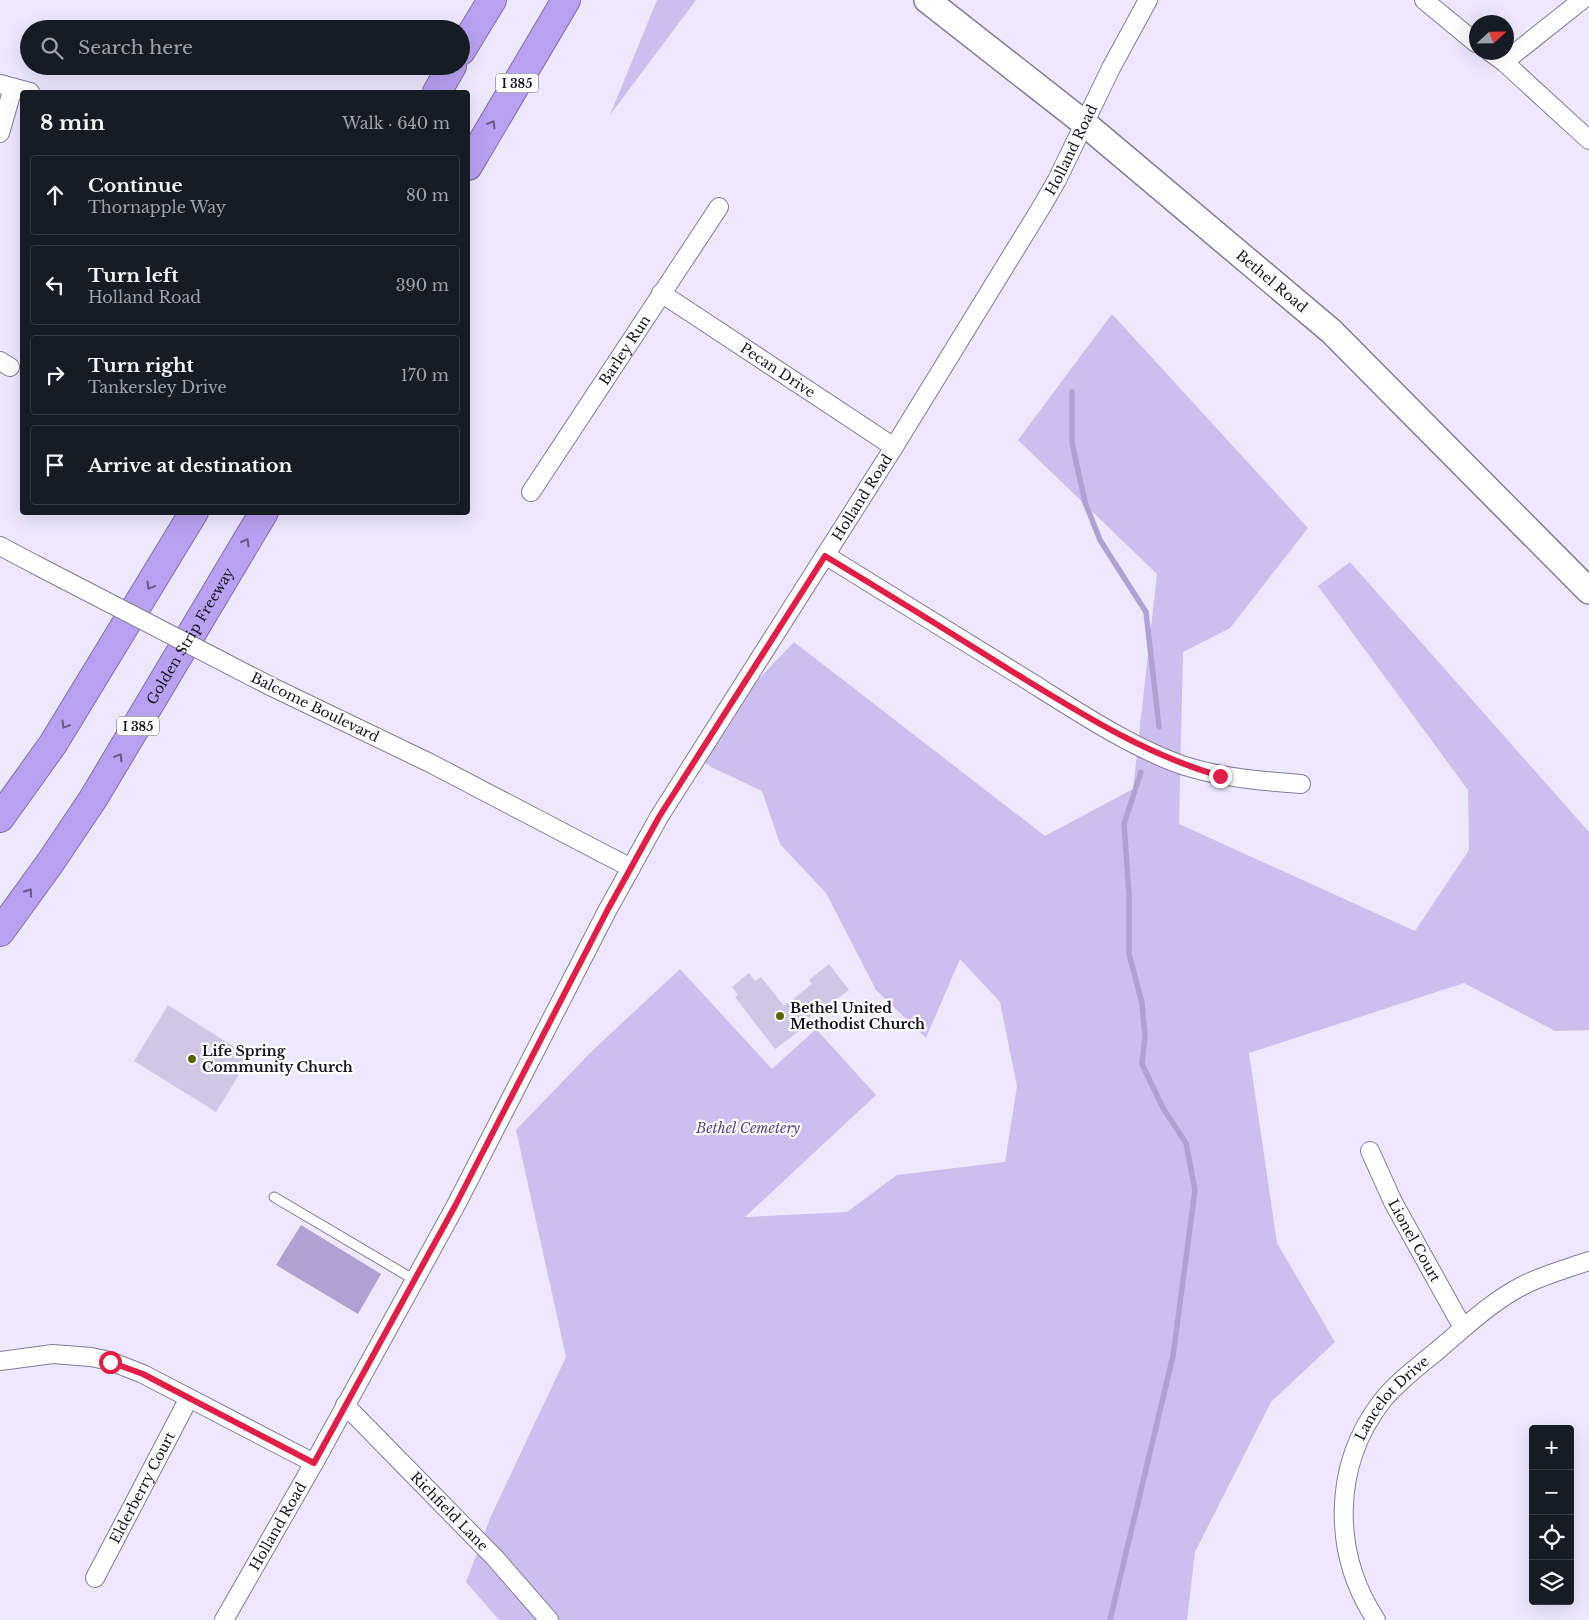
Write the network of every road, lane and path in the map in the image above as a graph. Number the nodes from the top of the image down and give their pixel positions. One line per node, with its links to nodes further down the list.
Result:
1 (492, 0): 7 (highway)
2 (566, 0): 18 (highway, I 385, one-way to 2)
3 (927, 0): 15 (street, Bethel Road)
4 (1148, 0): 15 (street, Holland Road)
5 (1424, 0): 8 (street)
6 (1582, 0): 9 (street)
7 (470, 36)
8 (1469, 37)
9 (1514, 46)
10 (1500, 60): 17 (street)
11 (447, 75): 14 (highway)
12 (6, 86): 13 (street); 16 (street)
13 (22, 90)
14 (438, 90)
15 (1084, 124): 21 (street, Holland Road); 27 (street, Bethel Road)
16 (0, 133)
17 (1589, 140)
18 (470, 163)
19 (719, 207): 20 (street, Barley Run)
20 (661, 294): 21 (street, Pecan Drive); 22 (street, Barley Run)
21 (894, 447): 26 (street, Holland Road)
22 (531, 492)
23 (192, 515): 29 (highway, one-way to 29)
24 (262, 515): 31 (highway, Golden Strip Freeway / I 385, one-way to 24)
25 (0, 546): 30 (street, Balcome Boulevard, bridge)
26 (825, 556): 28 (street); 30 (street, Holland Road)
27 (1589, 591)
28 (1301, 784)
29 (0, 818)
30 (630, 868): 35 (street, Holland Road)
31 (0, 932)
32 (1370, 1151): 36 (street, Lionel Court)
33 (274, 1197): 35 (lane)
34 (1589, 1261): 36 (street, Lancelot Drive)
35 (414, 1279): 39 (street, Holland Road)
36 (1463, 1328): 44 (street, Lancelot Drive)
37 (0, 1361): 38 (street)
38 (189, 1398): 40 (street); 41 (street, Elderberry Court)
39 (345, 1405): 40 (street, Holland Road); 43 (street, Richfield Lane)
40 (314, 1463): 42 (street, Holland Road)
41 (95, 1578)
42 (224, 1620)
43 (549, 1620)
44 (1376, 1620)

